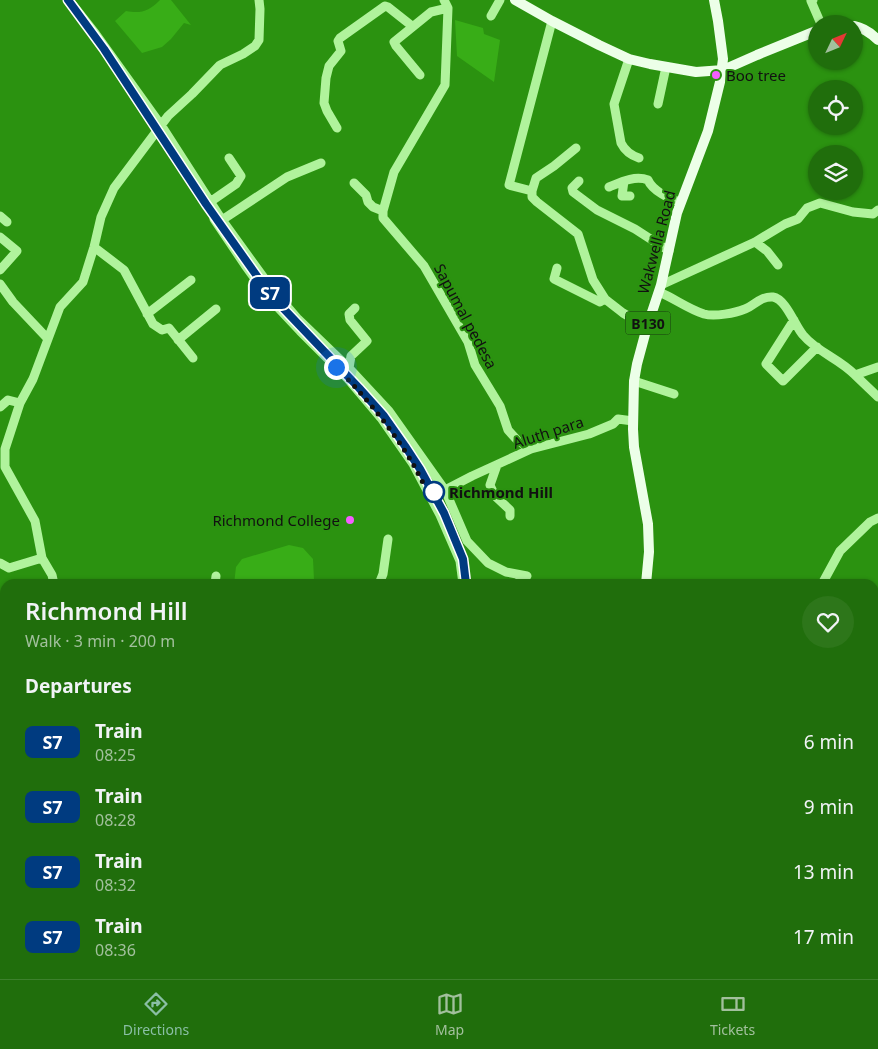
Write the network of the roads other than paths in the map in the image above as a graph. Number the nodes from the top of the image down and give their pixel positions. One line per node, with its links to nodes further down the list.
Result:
1 (69, 0): 22 (street)
2 (259, 0): 22 (street)
3 (500, 0): 9 (street)
4 (714, 0): 17 (main road, Wakwella Road / B130)
5 (813, 0): 8 (street)
6 (519, 1): 10 (main road)
7 (446, 4): 11 (street); 37 (street)
8 (817, 15)
9 (491, 16)
10 (552, 22): 15 (main road); 32 (street)
11 (412, 26): 19 (street); 23 (street)
12 (863, 29): 14 (main road)
13 (808, 34): 17 (main road)
14 (878, 40)
15 (629, 58): 16 (main road); 26 (street)
16 (666, 67): 18 (main road); 21 (street)
17 (723, 70): 18 (main road); 20 (main road, Wakwella Road / B130)
18 (696, 72): 20 (main road)
19 (420, 75)
20 (720, 82): 35 (main road, Wakwella Road / B130)
21 (658, 104)
22 (159, 128): 34 (street); 41 (street); 78 (street)
23 (337, 128)
24 (576, 148): 32 (street)
25 (229, 158): 34 (street)
26 (639, 158)
27 (321, 163): 38 (street)
28 (579, 180): 42 (street)
29 (624, 181): 31 (street); 33 (street); 35 (street)
30 (354, 183): 37 (street, Sapumal pedesa)
31 (608, 187)
32 (532, 191): 49 (street)
33 (630, 196)
34 (210, 202): 38 (street)
35 (681, 202): 42 (main road, Wakwella Road / B130)
36 (878, 210): 40 (street)
37 (383, 211): 68 (street, Sapumal pedesa)
38 (222, 220): 60 (street)
39 (0, 237): 45 (street)
40 (755, 242): 43 (street); 48 (street)
41 (94, 246): 52 (street); 55 (street)
42 (669, 251): 48 (main road, Wakwella Road / B130)
43 (778, 265)
44 (557, 268): 49 (street)
45 (0, 270)
46 (191, 280): 52 (street)
47 (0, 284): 55 (street)
48 (660, 289): 53 (street); 54 (main road, Wakwella Road / B130)
49 (604, 299): 54 (street)
50 (355, 308): 60 (street)
51 (216, 309): 56 (street)
52 (147, 314): 56 (street)
53 (794, 320): 57 (street); 57 (street)
54 (647, 327): 62 (main road, Wakwella Road / B130)
55 (48, 338): 65 (street)
56 (178, 340): 58 (street)
57 (817, 348): 61 (street)
58 (194, 358)
59 (878, 367): 61 (street)
60 (349, 368): 70 (street)
61 (855, 375): 64 (street)
62 (634, 381): 63 (street); 67 (main road, Wakwella Road / B130)
63 (674, 394)
64 (878, 397)
65 (20, 403): 66 (street); 74 (street)
66 (0, 407)
67 (633, 421): 68 (street, Aluth para); 80 (main road, Wakwella Road / B130)
68 (531, 449): 69 (street, Aluth para)
69 (497, 465): 70 (street, Aluth para); 71 (street)
70 (445, 490): 79 (street)
71 (510, 516)
72 (878, 518): 81 (street)
73 (388, 539): 77 (street)
74 (42, 558): 75 (street); 76 (street)
75 (0, 563)
76 (53, 579)
77 (381, 579)
78 (462, 579)
79 (523, 579)
80 (646, 579)
81 (825, 579)

